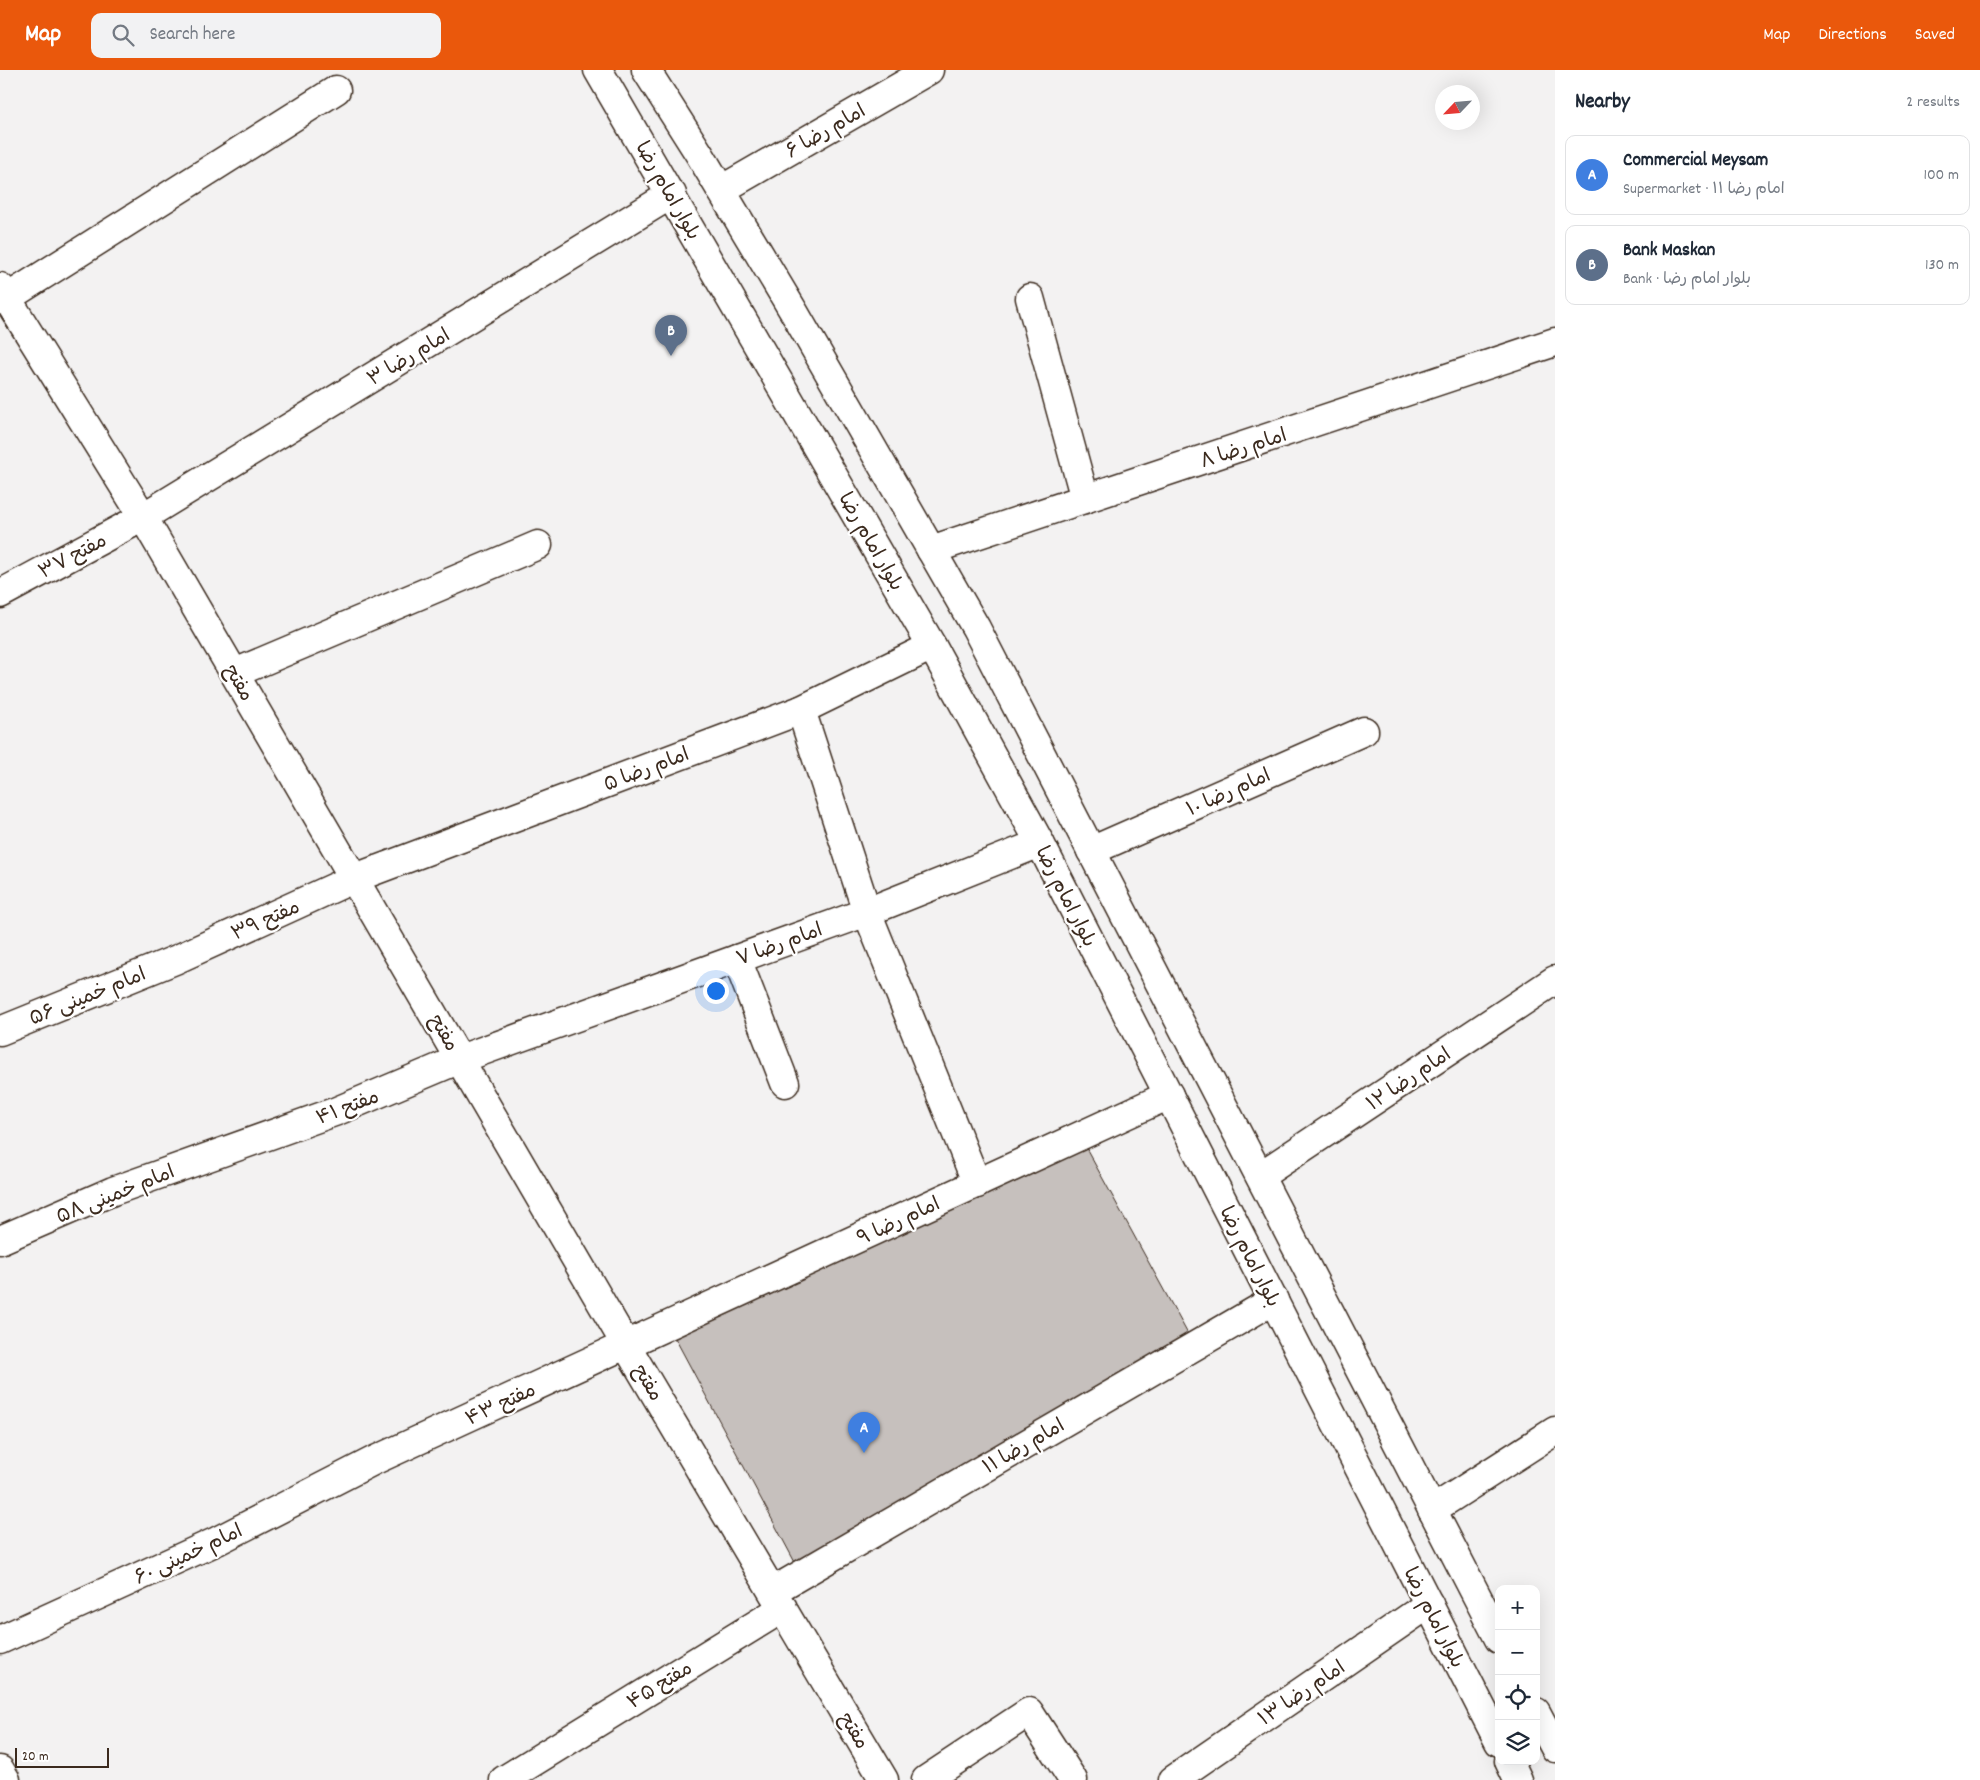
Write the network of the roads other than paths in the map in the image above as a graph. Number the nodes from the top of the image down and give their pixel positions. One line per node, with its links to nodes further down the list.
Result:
1 (598, 70): 6 (main road, بلوار امام رضا)
2 (646, 70): 5 (main road, بلوار امام رضا)
3 (929, 70): 5 (main road, امام رضا ۶)
4 (336, 90): 7 (main road)
5 (721, 190): 13 (main road, بلوار امام رضا)
6 (672, 194): 11 (main road, امام رضا ۳); 15 (main road, بلوار امام رضا)
7 (2, 295): 11 (main road, مفتح)
8 (1030, 298): 10 (main road)
9 (1555, 342): 10 (main road, امام رضا ۸)
10 (1085, 499): 13 (main road, امام رضا ۸)
11 (143, 517): 14 (main road, مفتح ۳۷); 16 (main road, مفتح)
12 (538, 545): 16 (main road)
13 (931, 550): 18 (main road, بلوار امام رضا)
14 (0, 594)
15 (932, 646): 17 (main road, امام رضا ۵); 20 (main road, بلوار امام رضا)
16 (235, 673): 23 (main road, مفتح)
17 (801, 710): 23 (main road, امام رضا ۵); 24 (main road)
18 (1021, 716): 20 (main road); 22 (main road, بلوار امام رضا)
19 (1364, 731): 22 (main road, امام رضا ۱۰)
20 (981, 735): 21 (main road, بلوار امام رضا)
21 (1040, 843): 24 (main road, امام رضا ۷); 31 (main road, بلوار امام رضا)
22 (1091, 852): 33 (main road, بلوار امام رضا)
23 (355, 878): 26 (main road, مفتح ۳۹); 29 (main road, مفتح)
24 (867, 912): 25 (main road, امام رضا ۷); 34 (main road)
25 (737, 959): 29 (main road, امام رضا ۷); 30 (main road)
26 (174, 960): 28 (main road, امام خمینی ۵۶)
27 (1555, 980): 33 (main road, امام رضا ۱۲)
28 (0, 1031)
29 (460, 1059): 32 (main road, مفتح ۴۱); 37 (main road, مفتح)
30 (785, 1083)
31 (1169, 1095): 34 (main road, امام رضا ۹); 36 (main road, بلوار امام رضا)
32 (232, 1148): 35 (main road, امام خمینی ۵۸)
33 (1260, 1176): 40 (main road, بلوار امام رضا)
34 (977, 1184): 37 (main road, امام رضا ۹)
35 (0, 1240)
36 (1274, 1300): 41 (main road, امام رضا ۱۱); 42 (main road, بلوار امام رضا)
37 (626, 1345): 39 (main road, مفتح ۴۳); 41 (main road, مفتح)
38 (1555, 1431): 40 (main road)
39 (373, 1461): 44 (main road, امام خمینی ۶۰)
40 (1432, 1510): 43 (main road, بلوار امام رضا)
41 (778, 1599): 51 (main road, مفتح ۴۵); 52 (main road, مفتح)
42 (1429, 1604): 46 (main road, بلوار امام رضا); 55 (main road, امام رضا ۱۳)
43 (1495, 1631)
44 (0, 1640)
45 (1540, 1720): 47 (main road)
46 (1495, 1734)
47 (1555, 1748)
48 (1511, 1765): 56 (main road)
49 (0, 1770): 50 (main road)
50 (6, 1780)
51 (504, 1780)
52 (884, 1780)
53 (926, 1780): 54 (main road)
54 (1073, 1780)
55 (1173, 1780)
56 (1518, 1780)

